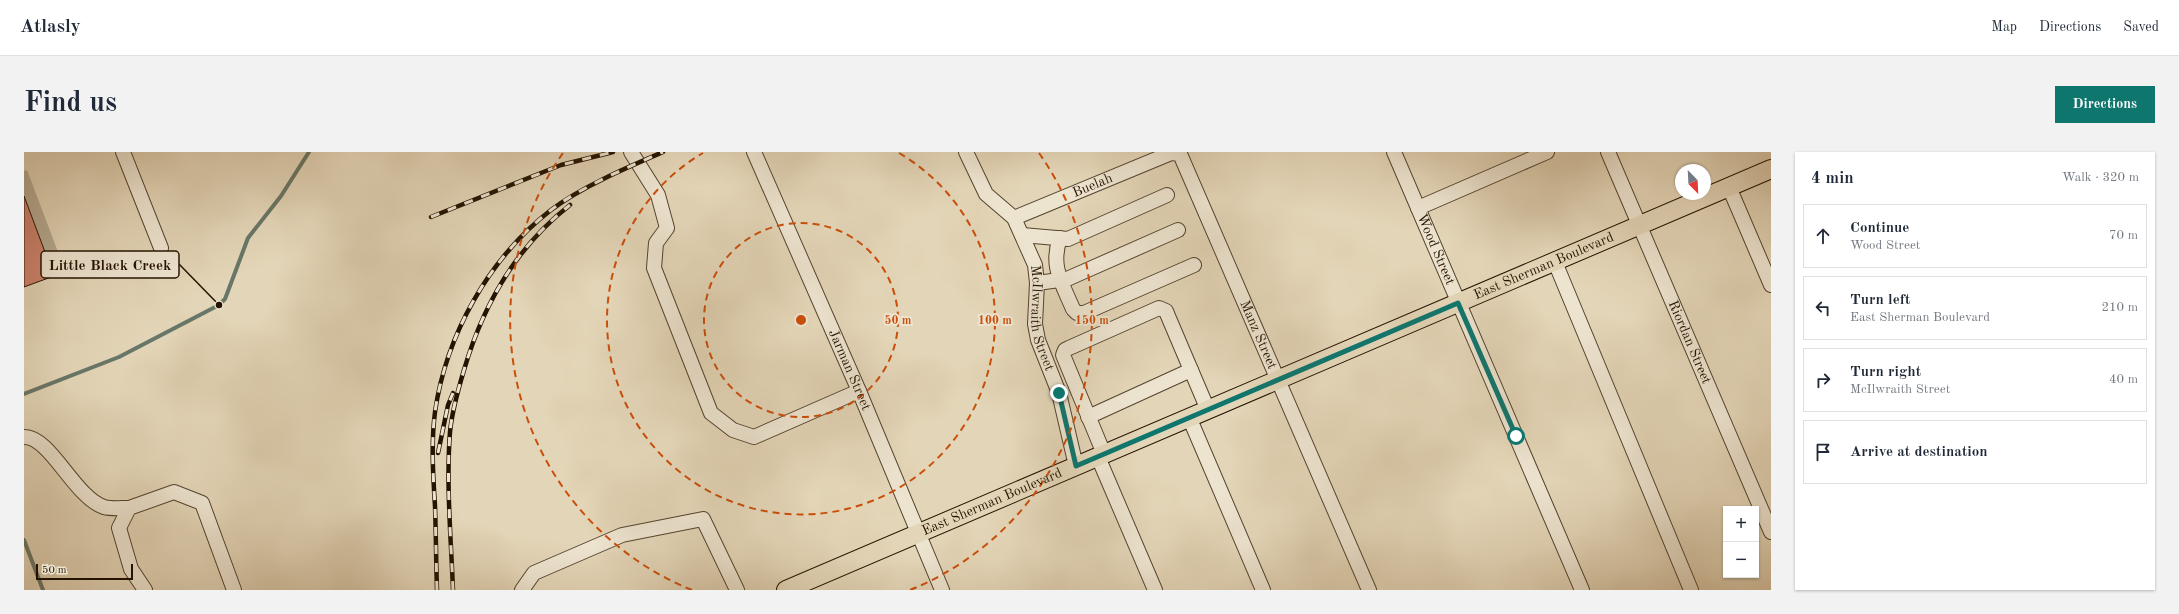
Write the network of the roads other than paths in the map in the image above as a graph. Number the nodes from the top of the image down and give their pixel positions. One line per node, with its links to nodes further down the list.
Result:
1 (123, 152): 18 (street)
2 (631, 152): 27 (street)
3 (754, 152): 27 (street, Jarman Street)
4 (966, 152): 13 (street)
5 (1394, 152): 12 (street, Wood Street)
6 (1547, 152): 12 (street)
7 (1608, 152): 14 (street, Riordan Street)
8 (1171, 153): 13 (street, Buelah); 26 (street, Manz Street)
9 (1771, 169): 10 (main road, East Sherman Boulevard)
10 (1729, 187): 14 (main road, East Sherman Boulevard); 23 (street)
11 (1167, 194): 17 (street)
12 (1418, 208): 24 (street, Wood Street)
13 (1014, 218): 16 (street, McIlwraith Street)
14 (1639, 226): 19 (main road, East Sherman Boulevard); 35 (street, Riordan Street)
15 (1178, 230): 21 (street)
16 (1022, 234): 17 (street); 22 (street, McIlwraith Street)
17 (1060, 238): 21 (street)
18 (161, 248)
19 (1555, 262): 24 (main road, East Sherman Boulevard); 47 (street)
20 (1194, 265): 21 (street)
21 (1060, 280): 22 (street)
22 (1037, 283): 33 (street, McIlwraith Street)
23 (1771, 285)
24 (1458, 303): 26 (main road, East Sherman Boulevard); 46 (street, Wood Street)
25 (1191, 370): 28 (street); 29 (street); 29 (street)
26 (1279, 379): 28 (main road, East Sherman Boulevard); 45 (street, Manz Street)
27 (859, 391): 36 (street, Jarman Street)
28 (1208, 410): 30 (main road, East Sherman Boulevard)
29 (1088, 417): 32 (street)
30 (1189, 418): 32 (main road, East Sherman Boulevard); 44 (street)
31 (24, 437): 34 (street)
32 (1101, 455): 33 (main road, East Sherman Boulevard); 43 (street)
33 (1076, 466): 36 (main road, East Sherman Boulevard)
34 (129, 508): 37 (street); 38 (street)
35 (1771, 532)
36 (918, 534): 41 (main road, East Sherman Boulevard); 42 (street, Jarman Street)
37 (145, 590)
38 (234, 590)
39 (522, 590): 40 (street)
40 (737, 590)
41 (786, 590)
42 (942, 590)
43 (1155, 590)
44 (1263, 590)
45 (1369, 590)
46 (1582, 590)
47 (1691, 590)

